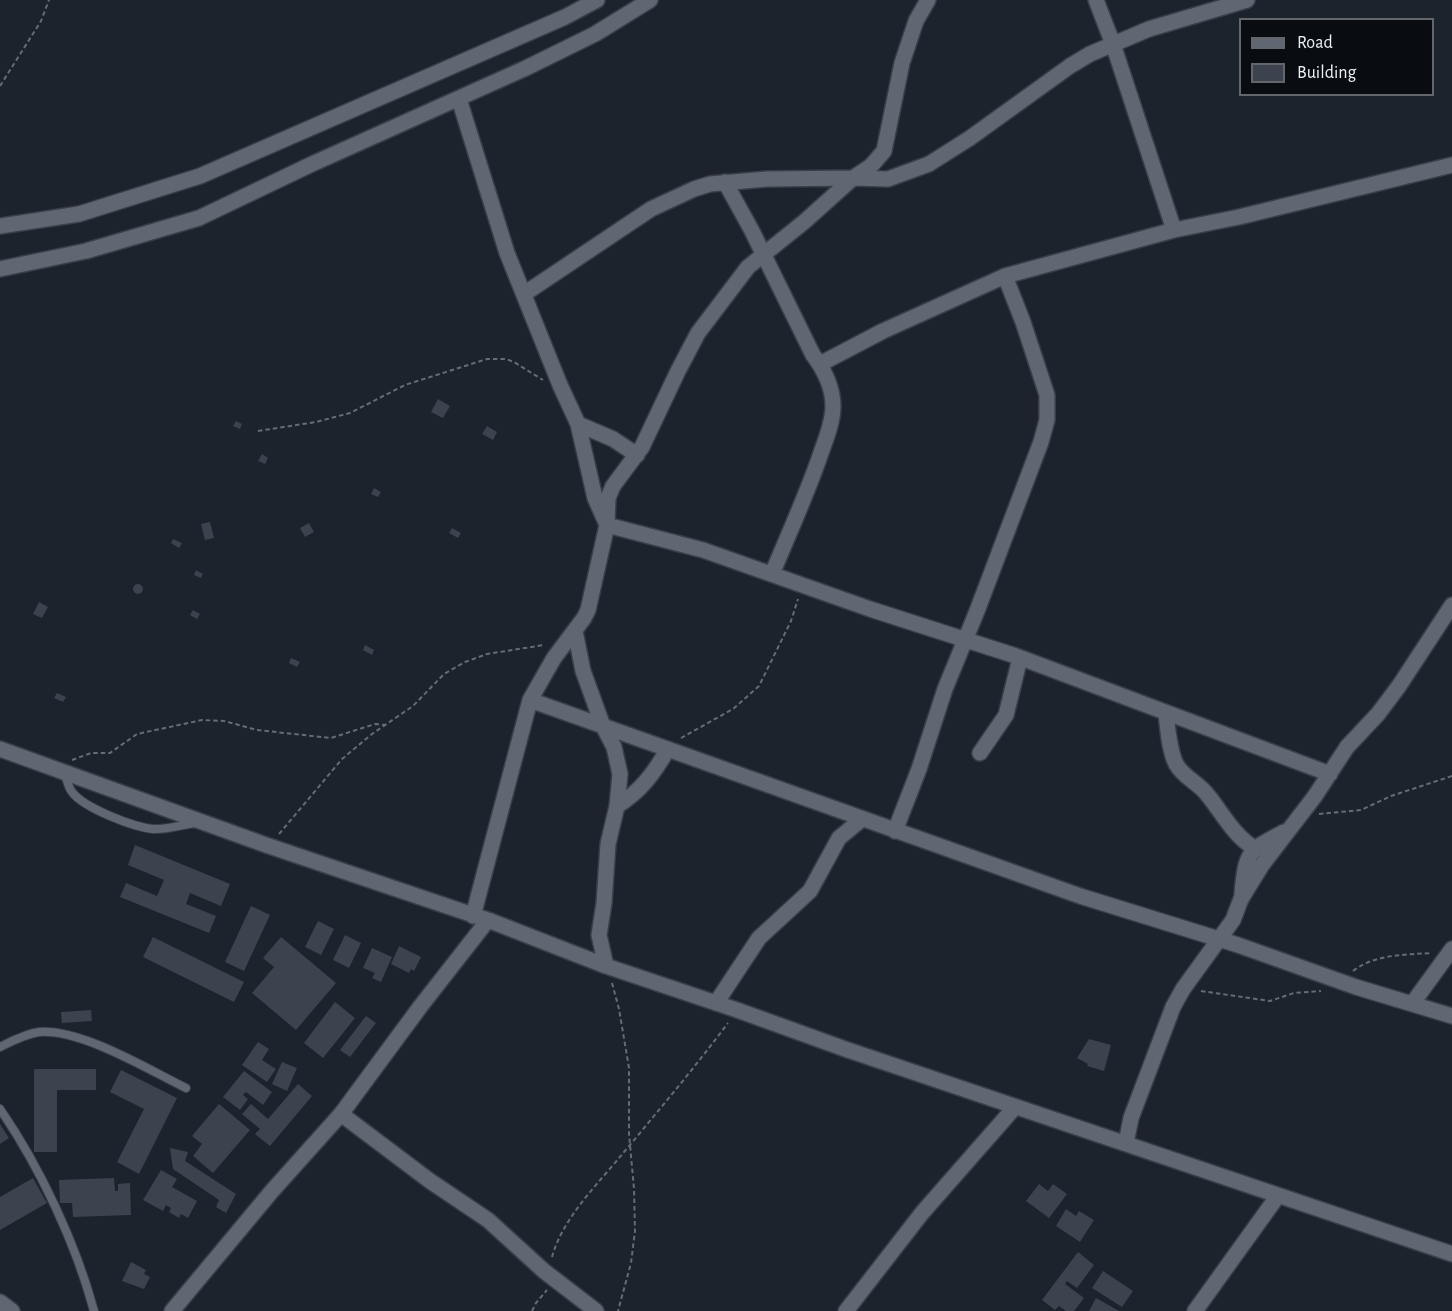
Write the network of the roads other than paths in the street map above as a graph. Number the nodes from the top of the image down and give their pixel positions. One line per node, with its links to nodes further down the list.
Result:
1 (597, 0): 11 (street)
2 (650, 0): 7 (street)
3 (928, 0): 9 (street)
4 (1096, 0): 6 (street)
5 (1247, 0): 6 (street)
6 (1113, 44): 9 (street); 12 (street)
7 (459, 99): 14 (street); 16 (street)
8 (1452, 165): 12 (street)
9 (853, 178): 10 (street); 13 (street)
10 (725, 182): 13 (street); 16 (street)
11 (0, 226)
12 (1174, 230): 15 (street)
13 (764, 255): 17 (street); 19 (street)
14 (0, 269)
15 (1005, 276): 17 (street); 24 (street)
16 (524, 294): 18 (street)
17 (820, 364): 21 (street)
18 (578, 424): 19 (street); 20 (street)
19 (637, 455): 20 (street)
20 (607, 525): 21 (street); 23 (street)
21 (772, 574): 24 (street)
22 (1452, 605): 33 (street)
23 (571, 637): 26 (street); 28 (street)
24 (964, 640): 25 (street); 37 (street)
25 (1020, 658): 27 (street); 31 (street)
26 (530, 700): 28 (street); 41 (street)
27 (1166, 714): 33 (street); 39 (street)
28 (603, 726): 30 (street); 34 (street)
29 (0, 749): 32 (street)
30 (668, 749): 34 (street); 35 (street)
31 (980, 753)
32 (62, 773): 36 (street); 36 (lane)
33 (1330, 774): 38 (street)
34 (617, 806): 44 (street)
35 (862, 819): 37 (street); 45 (street)
36 (202, 823): 41 (street)
37 (895, 831): 42 (street)
38 (1287, 831): 39 (street); 40 (street)
39 (1254, 848): 40 (street)
40 (1241, 898): 42 (street)
41 (481, 918): 44 (street); 52 (street)
42 (1217, 940): 46 (street); 53 (street)
43 (1451, 951): 46 (street)
44 (606, 966): 45 (street)
45 (716, 1003): 50 (street)
46 (1412, 1004): 47 (street)
47 (1452, 1016)
48 (0, 1047): 49 (lane)
49 (186, 1088)
50 (1016, 1107): 53 (street); 61 (street)
51 (0, 1109): 58 (lane)
52 (341, 1114): 59 (street); 60 (street)
53 (1126, 1143): 54 (street)
54 (1277, 1197): 55 (street); 62 (street)
55 (1452, 1254)
56 (0, 1302): 57 (street)
57 (12, 1311)
58 (94, 1311)
59 (172, 1311)
60 (596, 1311)
61 (846, 1311)
62 (1195, 1311)

